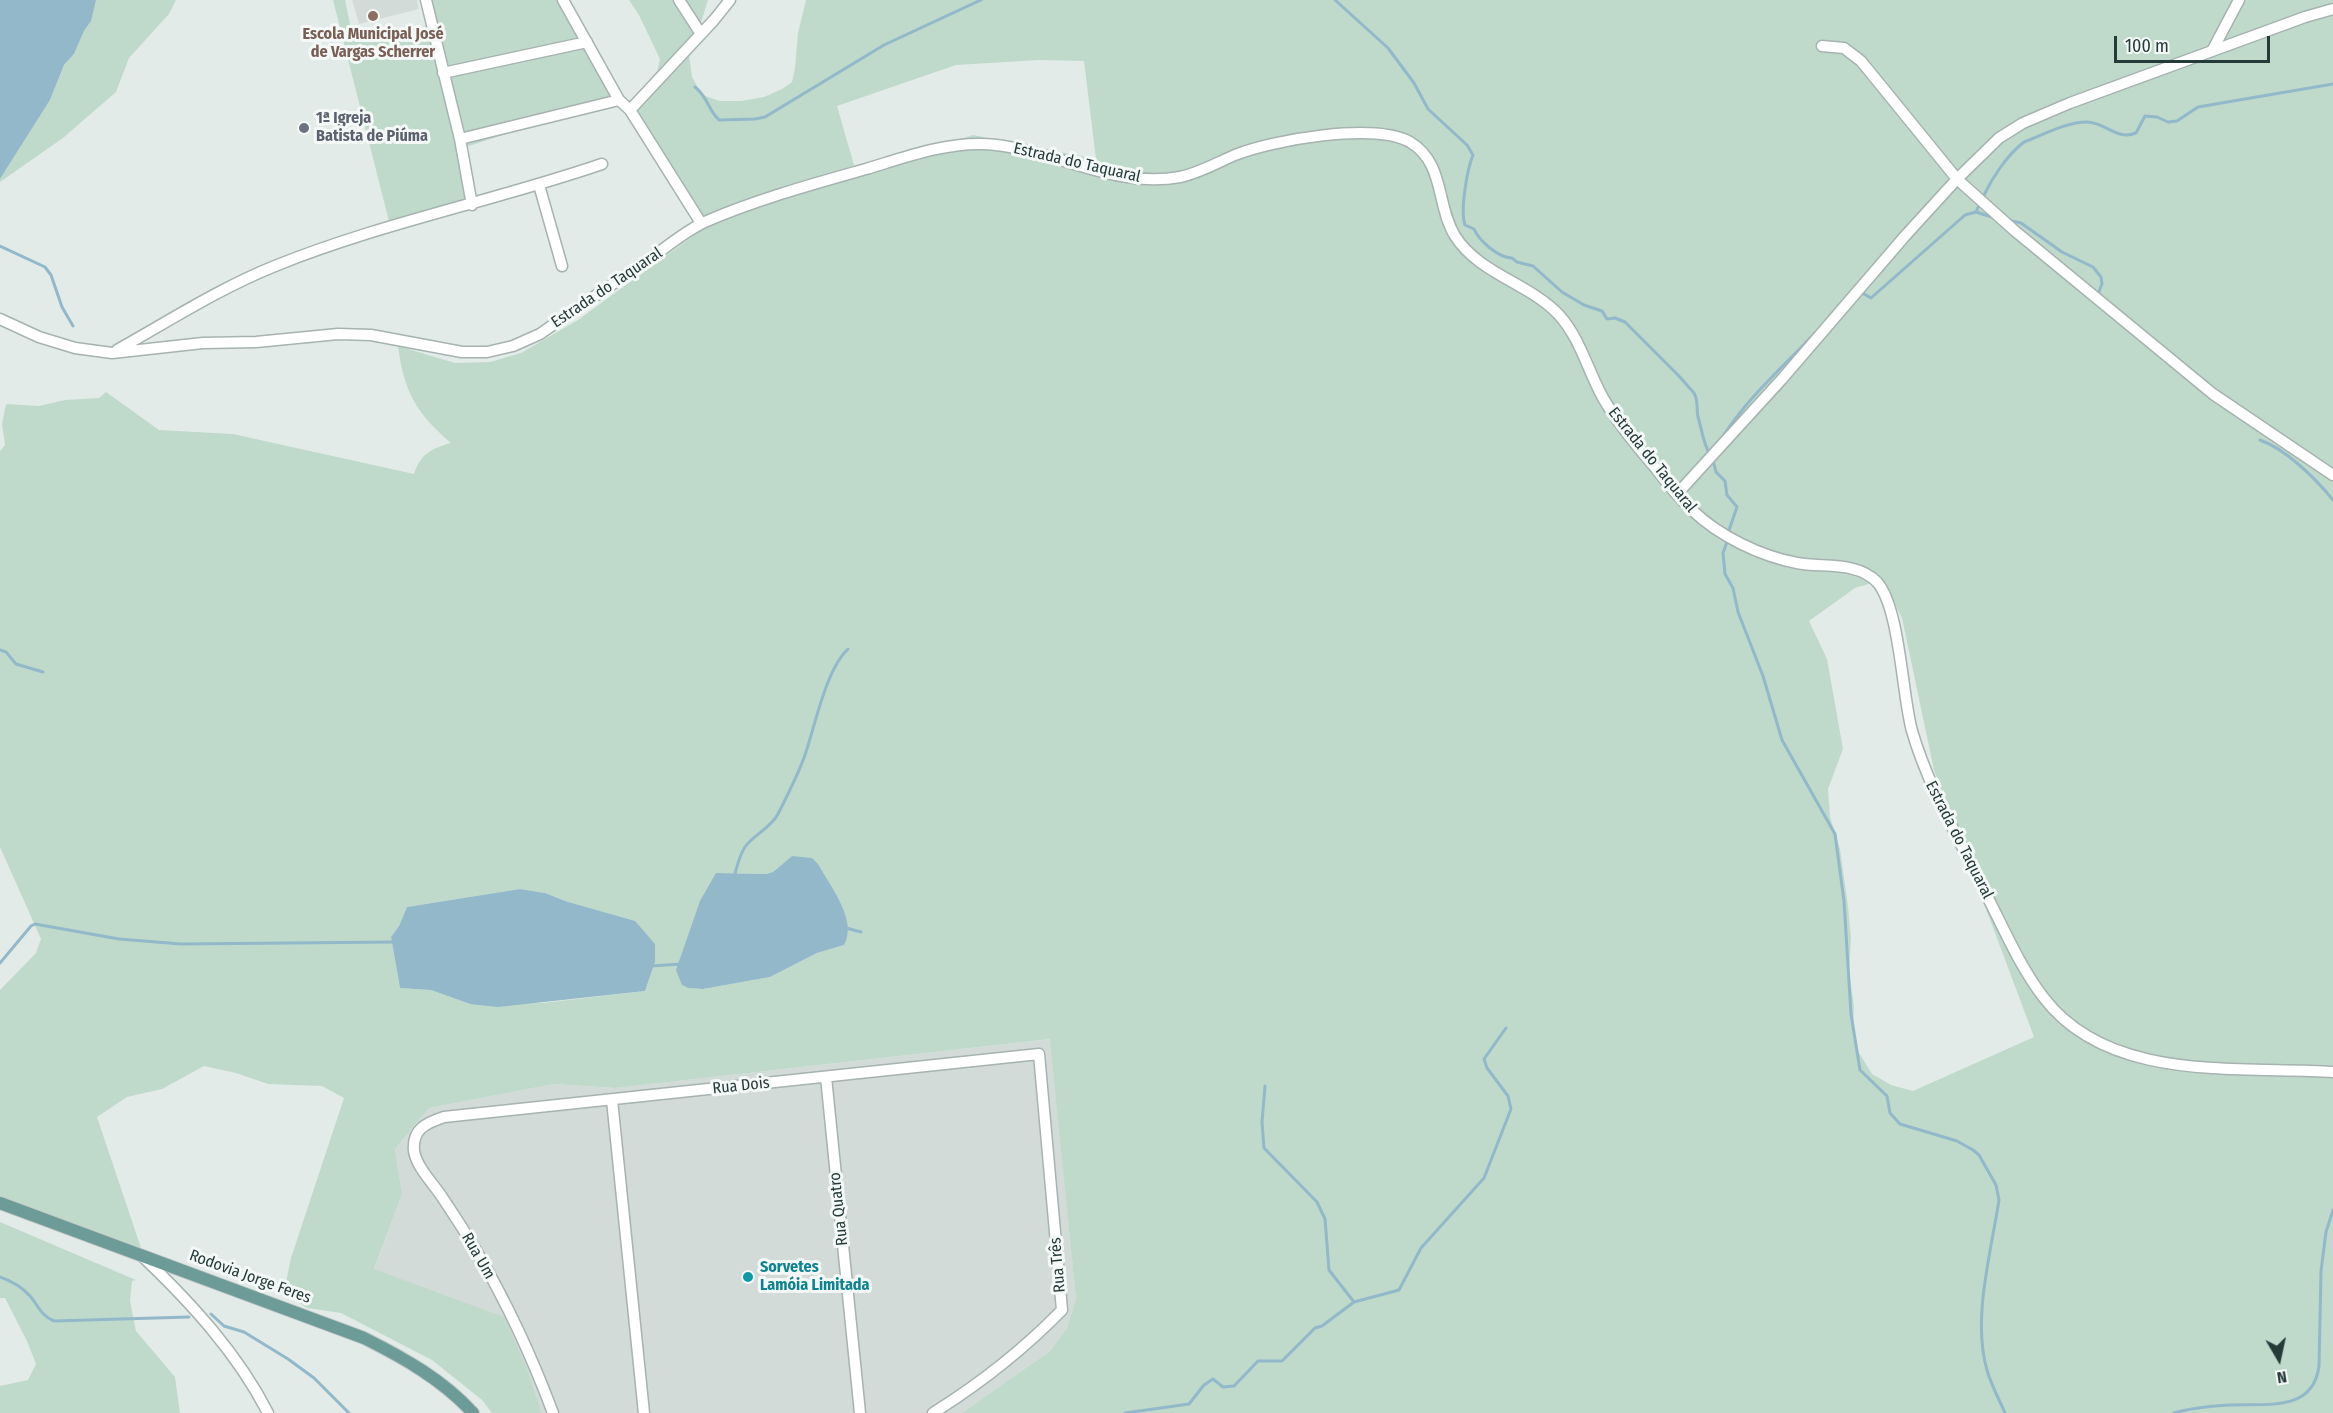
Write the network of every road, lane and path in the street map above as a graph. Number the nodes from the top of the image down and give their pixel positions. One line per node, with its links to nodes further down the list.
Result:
1 (426, 0): 11 (street)
2 (563, 0): 8 (street)
3 (679, 0): 7 (street)
4 (729, 0): 7 (street)
5 (2239, 0): 10 (street)
6 (2333, 9): 10 (street)
7 (701, 34): 13 (street)
8 (587, 42): 11 (street); 12 (street)
9 (1822, 46): 16 (street)
10 (2212, 51): 16 (street)
11 (443, 73): 14 (street)
12 (619, 100): 13 (street); 14 (street)
13 (630, 110): 19 (street)
14 (460, 139): 18 (street)
15 (602, 164): 17 (street)
16 (1957, 179): 23 (street); 24 (street)
17 (539, 185): 18 (street); 20 (street)
18 (472, 205): 22 (street)
19 (701, 223): 22 (street, Estrada do Taquaral); 24 (street, Estrada do Taquaral)
20 (562, 266)
21 (0, 319): 22 (street, Estrada do Taquaral)
22 (112, 353)
23 (2333, 476)
24 (1677, 494): 26 (street, Estrada do Taquaral)
25 (1039, 1054): 27 (street, Rua Dois); 37 (street, Rua Três)
26 (2333, 1072)
27 (826, 1077): 28 (street, Rua Dois); 36 (street, Rua Quatro)
28 (612, 1100): 29 (street, Rua Dois); 35 (street)
29 (444, 1117): 34 (street, Rua Um)
30 (0, 1203): 31 (main road, Rodovia Jorge Feres)
31 (141, 1255): 32 (street); 33 (main road, Rodovia Jorge Feres)
32 (267, 1413)
33 (473, 1413)
34 (553, 1413)
35 (644, 1413)
36 (860, 1413)
37 (933, 1413)

